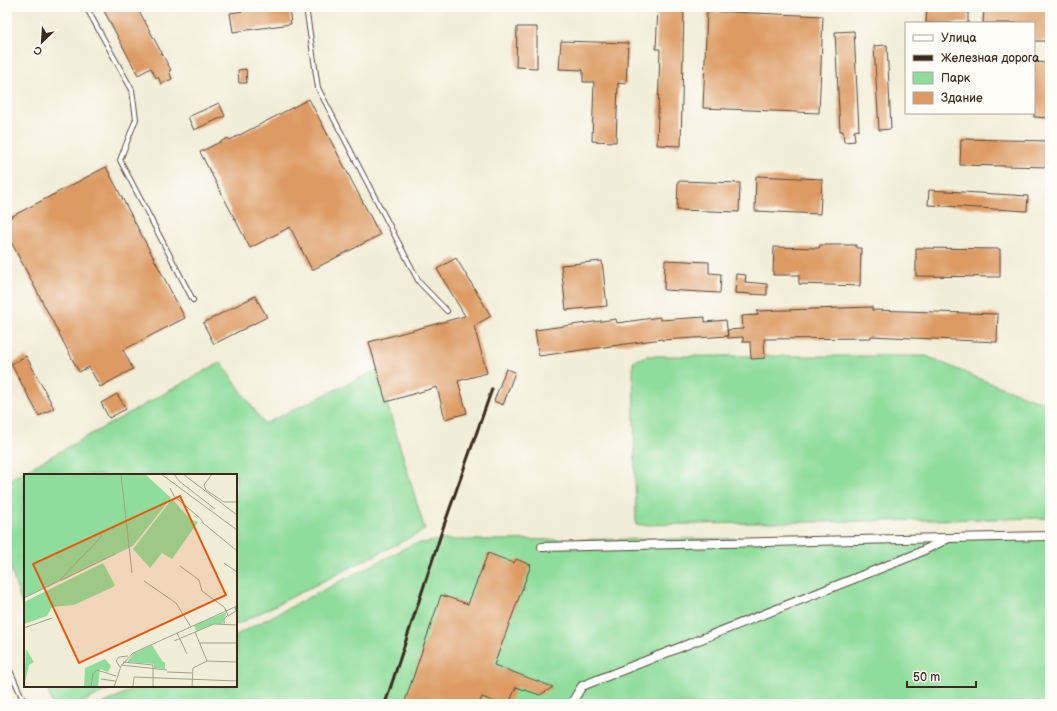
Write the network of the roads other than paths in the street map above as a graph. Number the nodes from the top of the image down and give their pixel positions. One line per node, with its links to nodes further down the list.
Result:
1 (86, 7): 3 (lane)
2 (306, 7): 4 (lane)
3 (194, 300)
4 (447, 310)
5 (1050, 536): 6 (street)
6 (949, 538): 7 (street); 10 (street)
7 (542, 546)
8 (7, 664): 9 (lane)
9 (25, 704)
10 (571, 704)

